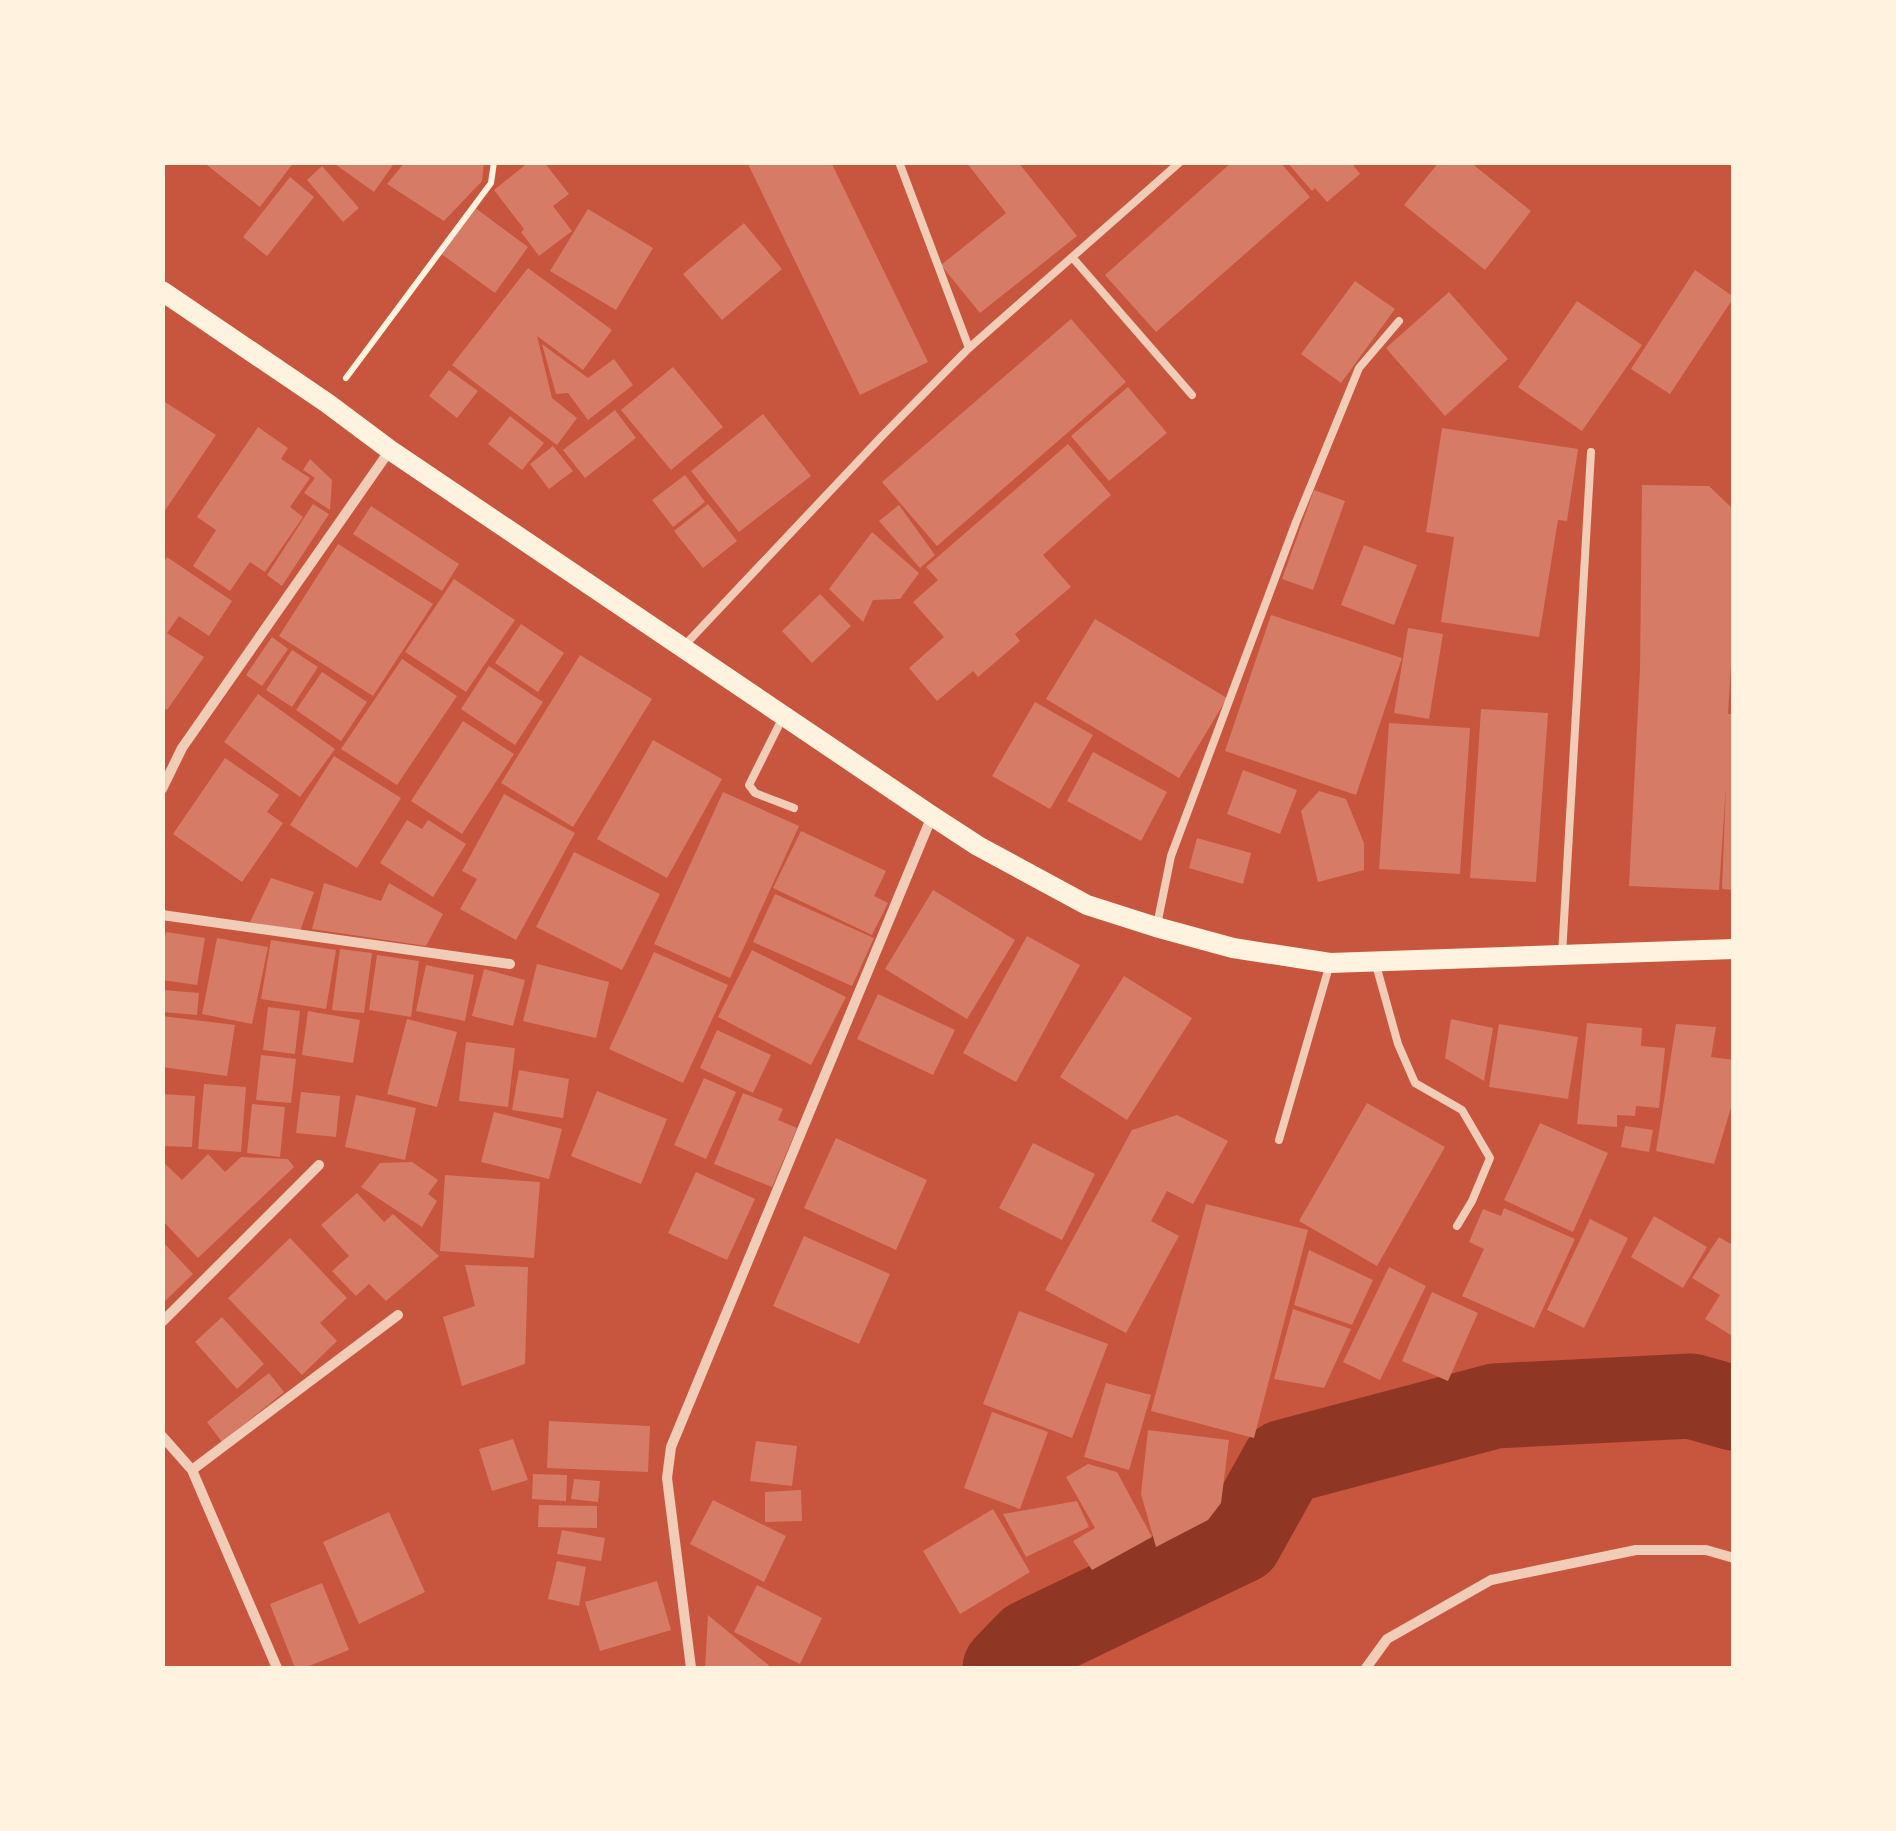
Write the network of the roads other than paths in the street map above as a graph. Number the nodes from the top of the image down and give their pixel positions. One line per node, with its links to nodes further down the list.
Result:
1 (899, 162): 6 (lane)
2 (1180, 162): 3 (lane)
3 (1072, 257): 6 (lane); 7 (lane)
4 (162, 290): 8 (main road)
5 (1399, 321): 16 (lane)
6 (969, 348): 10 (lane)
7 (1192, 395)
8 (390, 450): 10 (main road); 12 (street)
9 (1591, 452): 18 (lane)
10 (683, 647): 11 (main road)
11 (784, 715): 13 (lane); 14 (main road)
12 (162, 789)
13 (794, 808)
14 (932, 816): 16 (main road); 31 (street)
15 (162, 915): 21 (street)
16 (1156, 927): 20 (main road)
17 (1734, 949): 18 (main road)
18 (1562, 955): 19 (main road)
19 (1375, 961): 20 (main road); 24 (lane)
20 (1330, 962): 22 (lane)
21 (510, 964)
22 (1278, 1140)
23 (318, 1164): 26 (street)
24 (1457, 1226)
25 (398, 1315): 28 (street)
26 (162, 1322)
27 (162, 1436): 28 (street)
28 (192, 1470): 30 (street)
29 (1734, 1558): 32 (street)
30 (276, 1668)
31 (691, 1668)
32 (1366, 1668)

